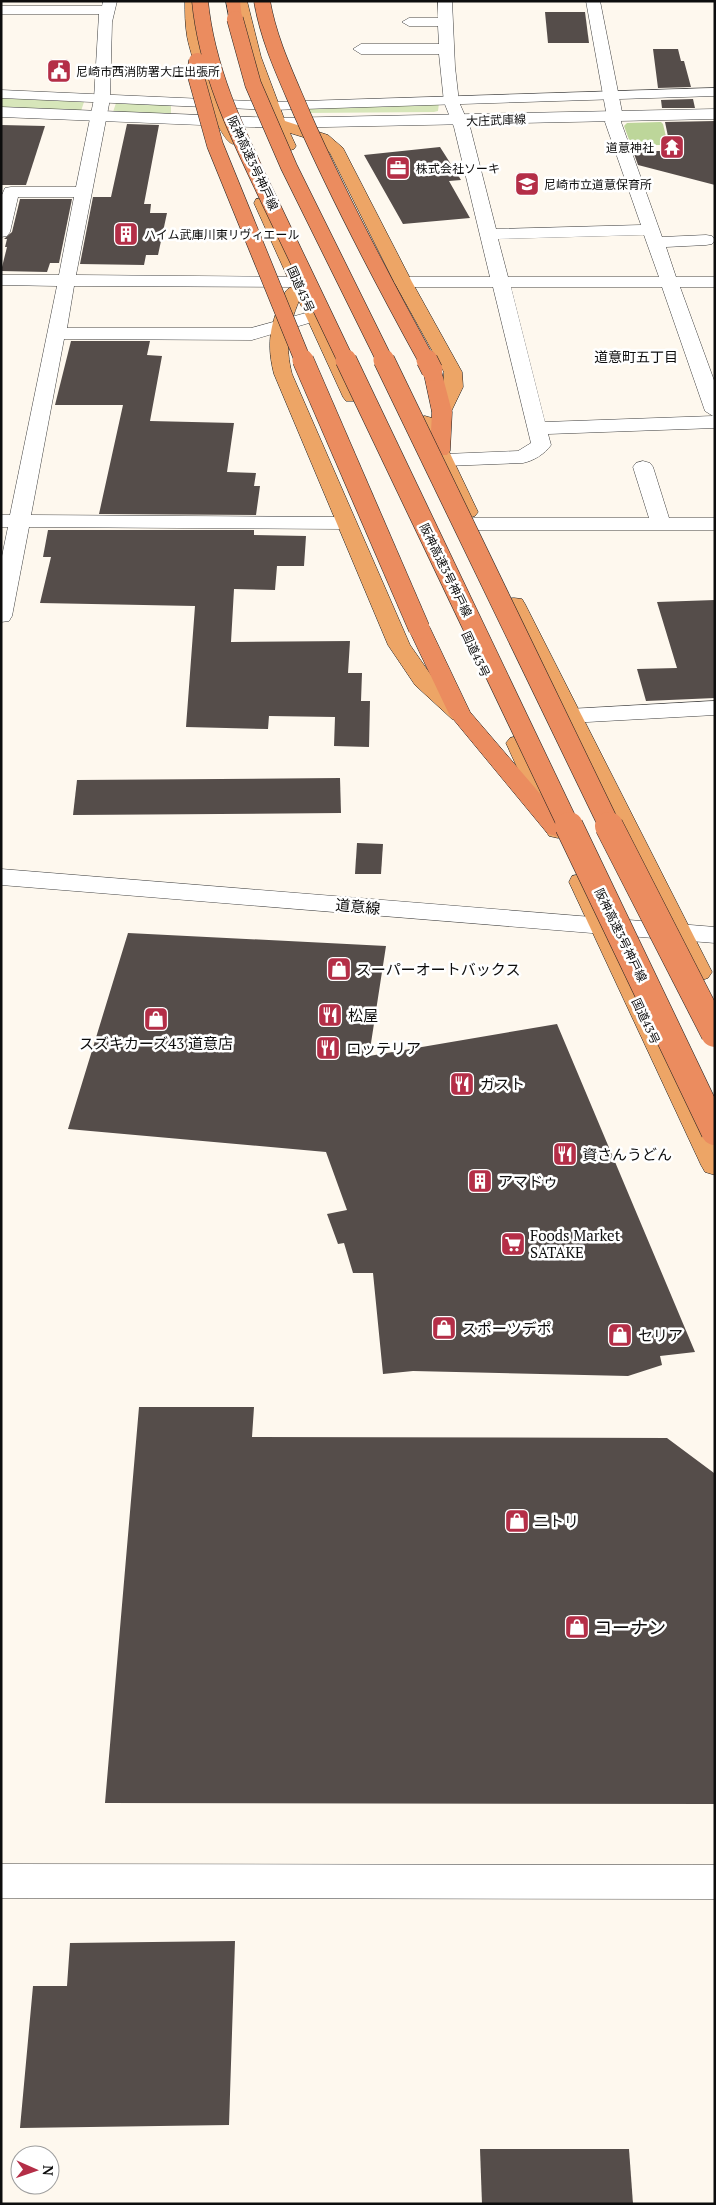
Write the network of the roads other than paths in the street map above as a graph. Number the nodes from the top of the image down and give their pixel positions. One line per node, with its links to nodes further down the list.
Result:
1 (233, 1): 62 (highway, bridge)
2 (240, 1): 20 (highway)
3 (262, 1): 42 (highway, bridge)
4 (445, 1): 10 (street)
5 (593, 1): 15 (street)
6 (109, 6): 8 (street); 16 (street)
7 (198, 7): 19 (highway, 国道43号); 54 (highway, bridge); 63 (highway, 阪神高速3号神戸線, bridge)
8 (1, 10)
9 (409, 22): 10 (street)
10 (446, 22): 12 (street)
11 (360, 49): 12 (street)
12 (448, 49): 17 (street)
13 (715, 92): 15 (street)
14 (1, 94): 16 (street)
15 (611, 95): 17 (street); 23 (street)
16 (102, 99): 19 (street); 22 (street)
17 (450, 99): 20 (street); 24 (street)
18 (1, 112): 22 (street, 大庄武庫線)
19 (221, 112): 20 (street, 大庄武庫線); 22 (street, 大庄武庫線); 33 (highway, 国道43号)
20 (275, 114): 24 (street, 大庄武庫線); 34 (highway); 45 (highway)
21 (715, 114): 23 (street, 大庄武庫線)
22 (98, 116): 25 (street)
23 (615, 117): 24 (street, 大庄武庫線); 28 (street)
24 (457, 121): 27 (street)
25 (84, 192): 26 (street); 31 (street)
26 (1, 232)
27 (488, 234): 28 (street); 32 (street)
28 (653, 236): 29 (street); 35 (street)
29 (706, 240)
30 (1, 280): 31 (street)
31 (67, 280): 33 (street); 39 (street)
32 (499, 281): 34 (street); 35 (street); 44 (street)
33 (298, 282): 37 (highway, 国道43号); 38 (highway)
34 (404, 282): 42 (highway)
35 (670, 282): 36 (street); 40 (street)
36 (715, 282)
37 (313, 316): 38 (street); 56 (highway, 国道43号)
38 (280, 326): 39 (street); 48 (highway)
39 (57, 333): 47 (street)
40 (708, 369): 41 (street)
41 (715, 410)
42 (442, 412): 45 (highway)
43 (715, 422): 44 (street)
44 (537, 428): 45 (street)
45 (442, 456): 49 (highway)
46 (643, 467): 50 (street)
47 (11, 521): 48 (street); 52 (street)
48 (346, 523): 54 (highway)
49 (474, 524): 50 (street); 55 (highway)
50 (661, 524): 51 (street)
51 (715, 524)
52 (1, 616)
53 (715, 708): 55 (street)
54 (460, 714): 56 (highway)
55 (569, 716): 59 (highway)
56 (557, 829): 58 (highway, 国道43号)
57 (1, 877): 58 (street, 道意線)
58 (602, 927): 59 (street, 道意線); 64 (highway, 国道43号)
59 (679, 932): 60 (street, 道意線); 61 (highway)
60 (715, 935)
61 (715, 1003)
62 (715, 1033)
63 (715, 1131)
64 (715, 1165)
65 (1, 1881): 66 (street)
66 (715, 1882)

